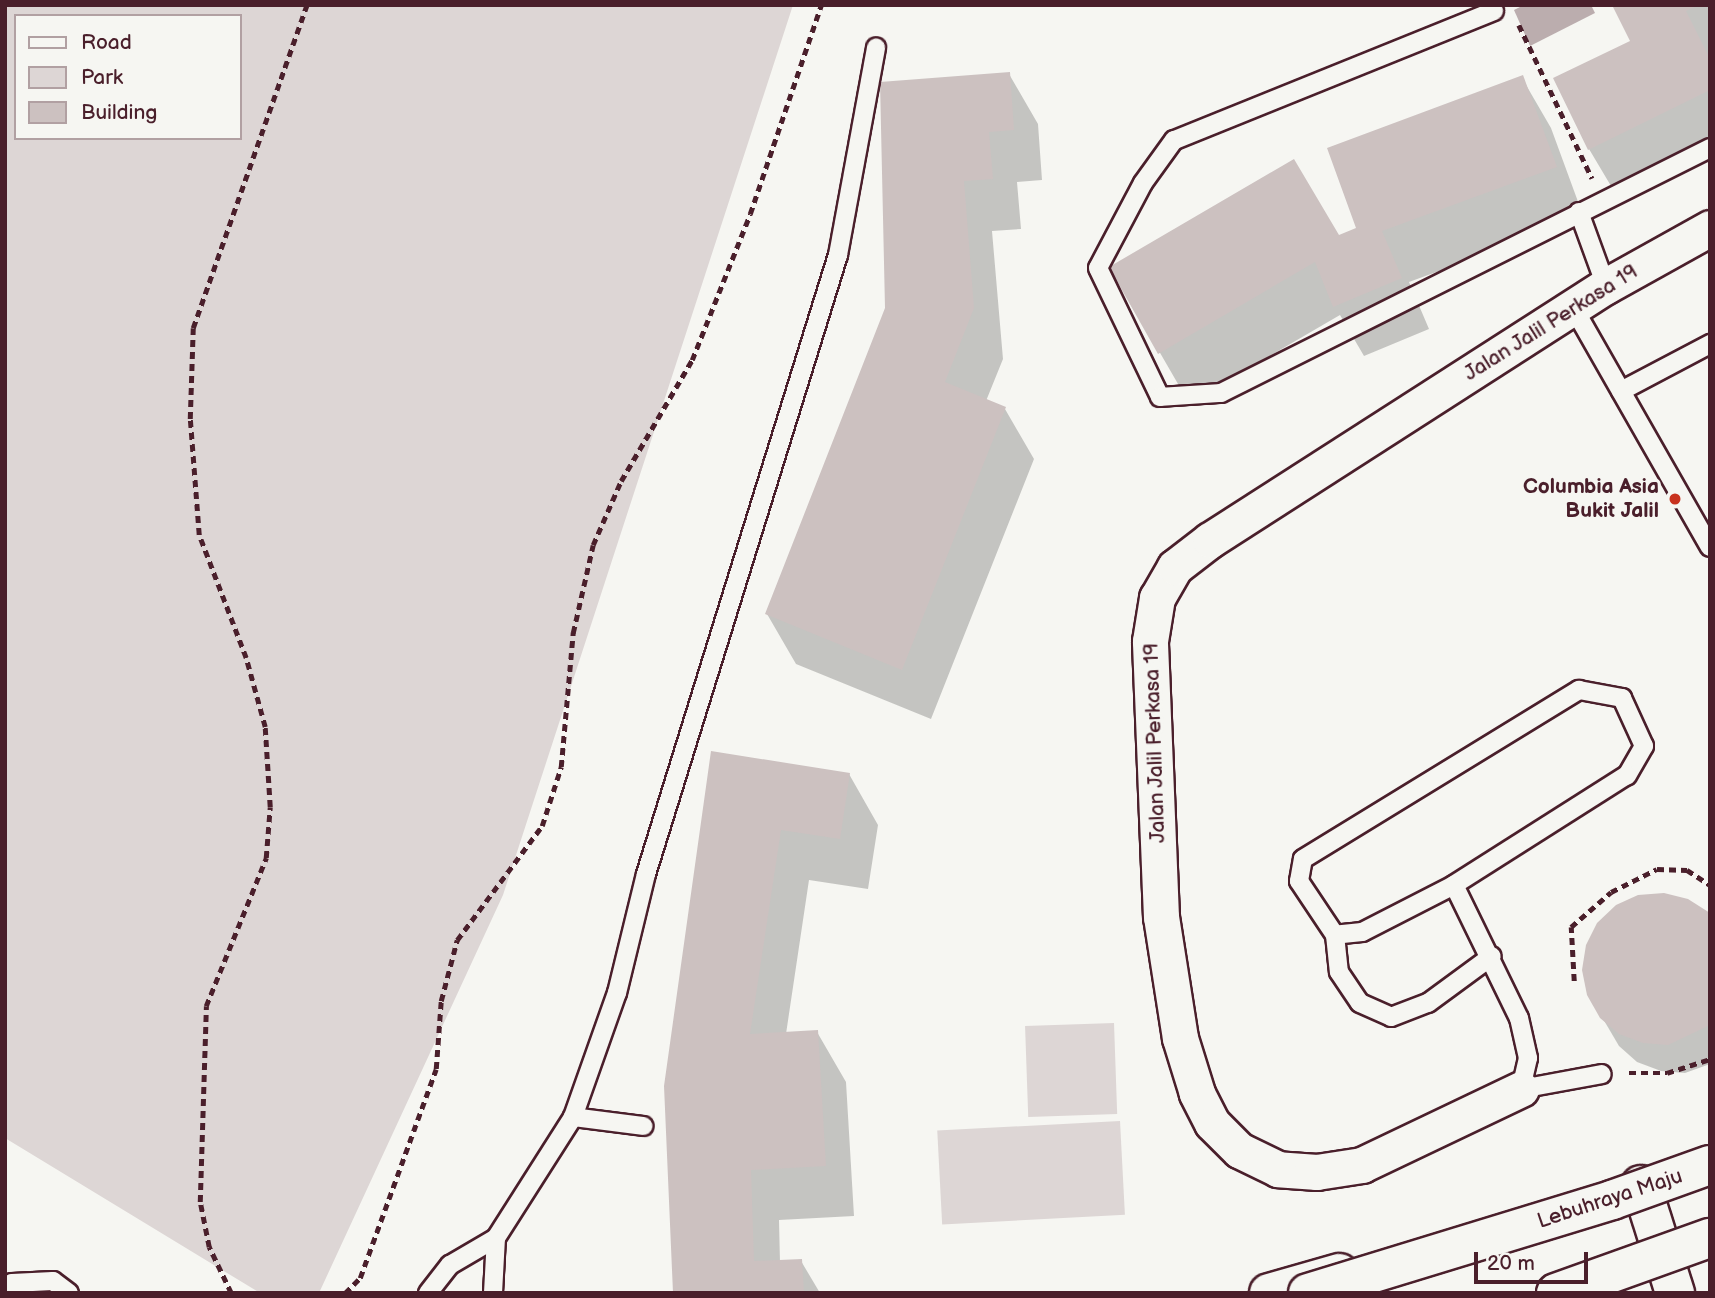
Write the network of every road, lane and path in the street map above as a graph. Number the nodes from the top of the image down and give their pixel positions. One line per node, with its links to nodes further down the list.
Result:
1 (307, 5): 33 (path)
2 (821, 5): 34 (path)
3 (1494, 11): 8 (lane)
4 (1515, 17): 7 (path)
5 (876, 47): 23 (lane)
6 (1710, 148): 7 (lane)
7 (1602, 199): 8 (lane)
8 (1578, 212): 10 (lane)
9 (1710, 228): 10 (street, Jalan Jalil Perkasa 19)
10 (1606, 286): 11 (street, Jalan Jalil Perkasa 19)
11 (1573, 307): 13 (lane); 22 (street, Jalan Jalil Perkasa 19)
12 (1710, 344): 13 (lane)
13 (1621, 391): 14 (lane)
14 (1710, 547)
15 (1454, 885): 17 (lane); 17 (lane); 18 (lane)
16 (1710, 885): 19 (path)
17 (1335, 935): 18 (lane)
18 (1492, 956): 22 (lane)
19 (1574, 981)
20 (1710, 1059): 21 (path)
21 (1602, 1074): 22 (lane)
22 (1521, 1088)
23 (573, 1117): 24 (lane); 27 (lane)
24 (643, 1126)
25 (1709, 1167): 26 (main road); 38 (main road, Lebuhraya Maju, bridge)
26 (1642, 1185): 30 (main road); 37 (main road)
27 (496, 1238): 35 (lane); 36 (lane)
28 (1710, 1238): 39 (main road, bridge)
29 (1710, 1252): 30 (main road)
30 (1671, 1280): 40 (main road)
31 (5, 1290): 32 (lane)
32 (69, 1293)
33 (231, 1293)
34 (345, 1293)
35 (428, 1293)
36 (493, 1293)
37 (1269, 1293)
38 (1308, 1293)
39 (1556, 1293)
40 (1582, 1293)

